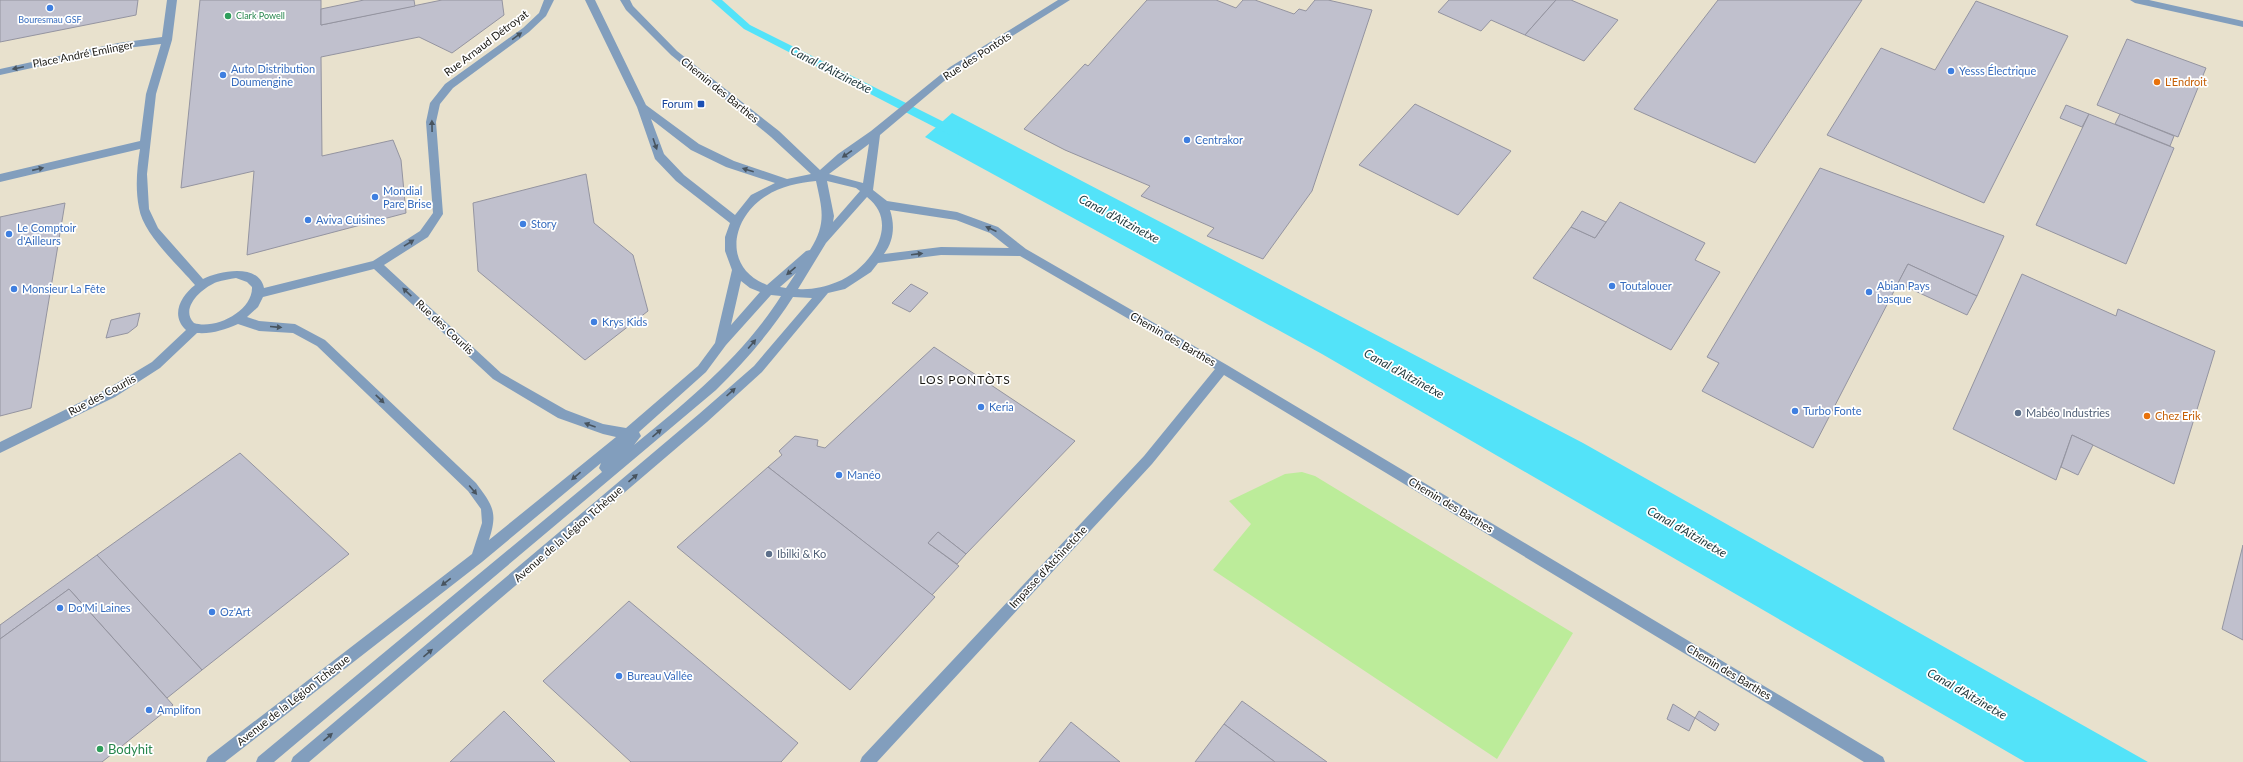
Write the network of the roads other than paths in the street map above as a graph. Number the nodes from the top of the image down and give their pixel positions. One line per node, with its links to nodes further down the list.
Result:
1 (172, 0): 8 (street)
2 (549, 0): 22 (street, Rue Arnaud Détroyat, one-way to 2)
3 (590, 0): 10 (street)
4 (625, 0): 13 (street, Chemin des Barthes)
5 (1065, 0): 11 (street, Rue des Pontots)
6 (2135, 0): 7 (street)
7 (2243, 24)
8 (167, 40): 9 (street, Place André Emlinger, one-way to 9); 12 (street)
9 (0, 72)
10 (642, 107): 15 (street, one-way to 10); 18 (street, one-way to 18)
11 (876, 134): 13 (street, Rue des Pontots, one-way to 13); 16 (street)
12 (145, 144): 14 (street, one-way to 12); 24 (street)
13 (820, 176): 15 (street); 16 (street); 19 (street)
14 (0, 178)
15 (785, 182): 18 (street)
16 (868, 189): 17 (street); 19 (street)
17 (884, 205): 20 (street, Chemin des Barthes, one-way to 17); 21 (street)
18 (735, 221): 23 (street)
19 (820, 244): 25 (street, one-way to 25); 28 (street, Avenue de la Légion Tchèque)
20 (1022, 252): 21 (street, Chemin des Barthes, one-way to 20); 32 (street, Chemin des Barthes)
21 (878, 259): 26 (street)
22 (376, 264): 27 (street); 34 (street, Rue des Courlis, one-way to 22)
23 (738, 270): 25 (street); 31 (street, Avenue de la Légion Tchèque)
24 (202, 285): 27 (street); 30 (street)
25 (768, 291): 28 (street); 31 (street)
26 (824, 292): 28 (street); 40 (street, Avenue de la Légion Tchèque, one-way to 26)
27 (258, 294): 29 (street)
28 (789, 295): 36 (street, Avenue de la Légion Tchèque, one-way to 28)
29 (238, 319): 30 (street); 37 (street, one-way to 37)
30 (194, 328): 35 (street, Rue des Courlis)
31 (720, 345): 33 (street, Avenue de la Légion Tchèque)
32 (1223, 368): 41 (street, Impasse d'Atchinetche); 42 (street, Chemin des Barthes)
33 (671, 396): 34 (street, Avenue de la Légion Tchèque); 36 (street, Avenue de la Légion Tchèque)
34 (628, 434): 37 (street, Avenue de la Légion Tchèque, one-way to 37)
35 (0, 448)
36 (574, 503): 39 (street, Avenue de la Légion Tchèque)
37 (477, 558): 38 (street, Avenue de la Légion Tchèque, one-way to 38)
38 (213, 762)
39 (263, 762)
40 (298, 762)
41 (867, 762)
42 (1878, 762)

